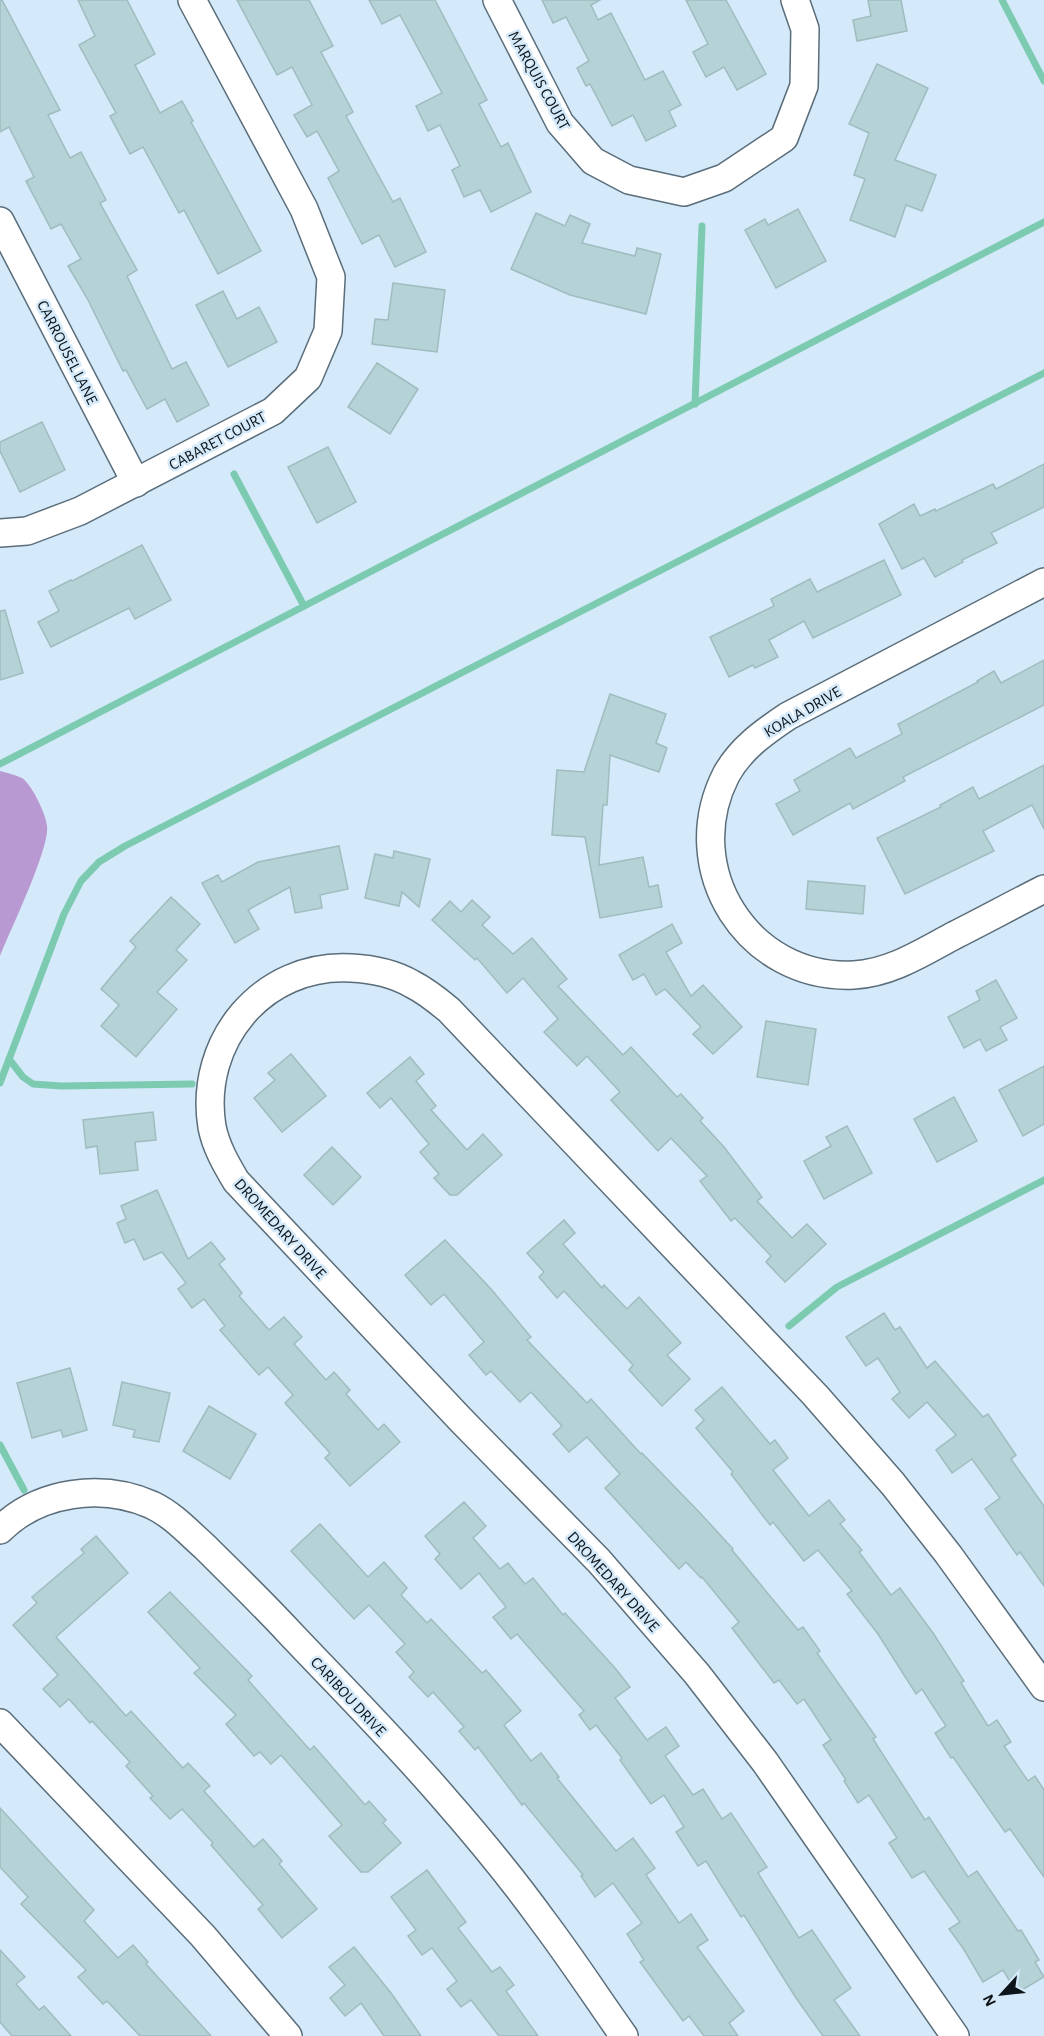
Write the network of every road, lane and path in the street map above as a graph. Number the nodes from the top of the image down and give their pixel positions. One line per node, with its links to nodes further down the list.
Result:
1 (192, 0): 5 (street, CABARET COURT)
2 (497, 0): 3 (street, MARQUIS COURT)
3 (795, 0)
4 (0, 221): 5 (street, CARROUSEL LANE)
5 (136, 483): 6 (street, CABARET COURT)
6 (0, 533)
7 (1044, 582): 8 (street, KOALA DRIVE)
8 (1044, 889)
9 (0, 1530): 13 (street, CARIBOU DRIVE)
10 (1044, 1687): 14 (street, DROMEDARY DRIVE)
11 (0, 1723): 12 (street)
12 (288, 2036)
13 (624, 2036)
14 (955, 2036)

